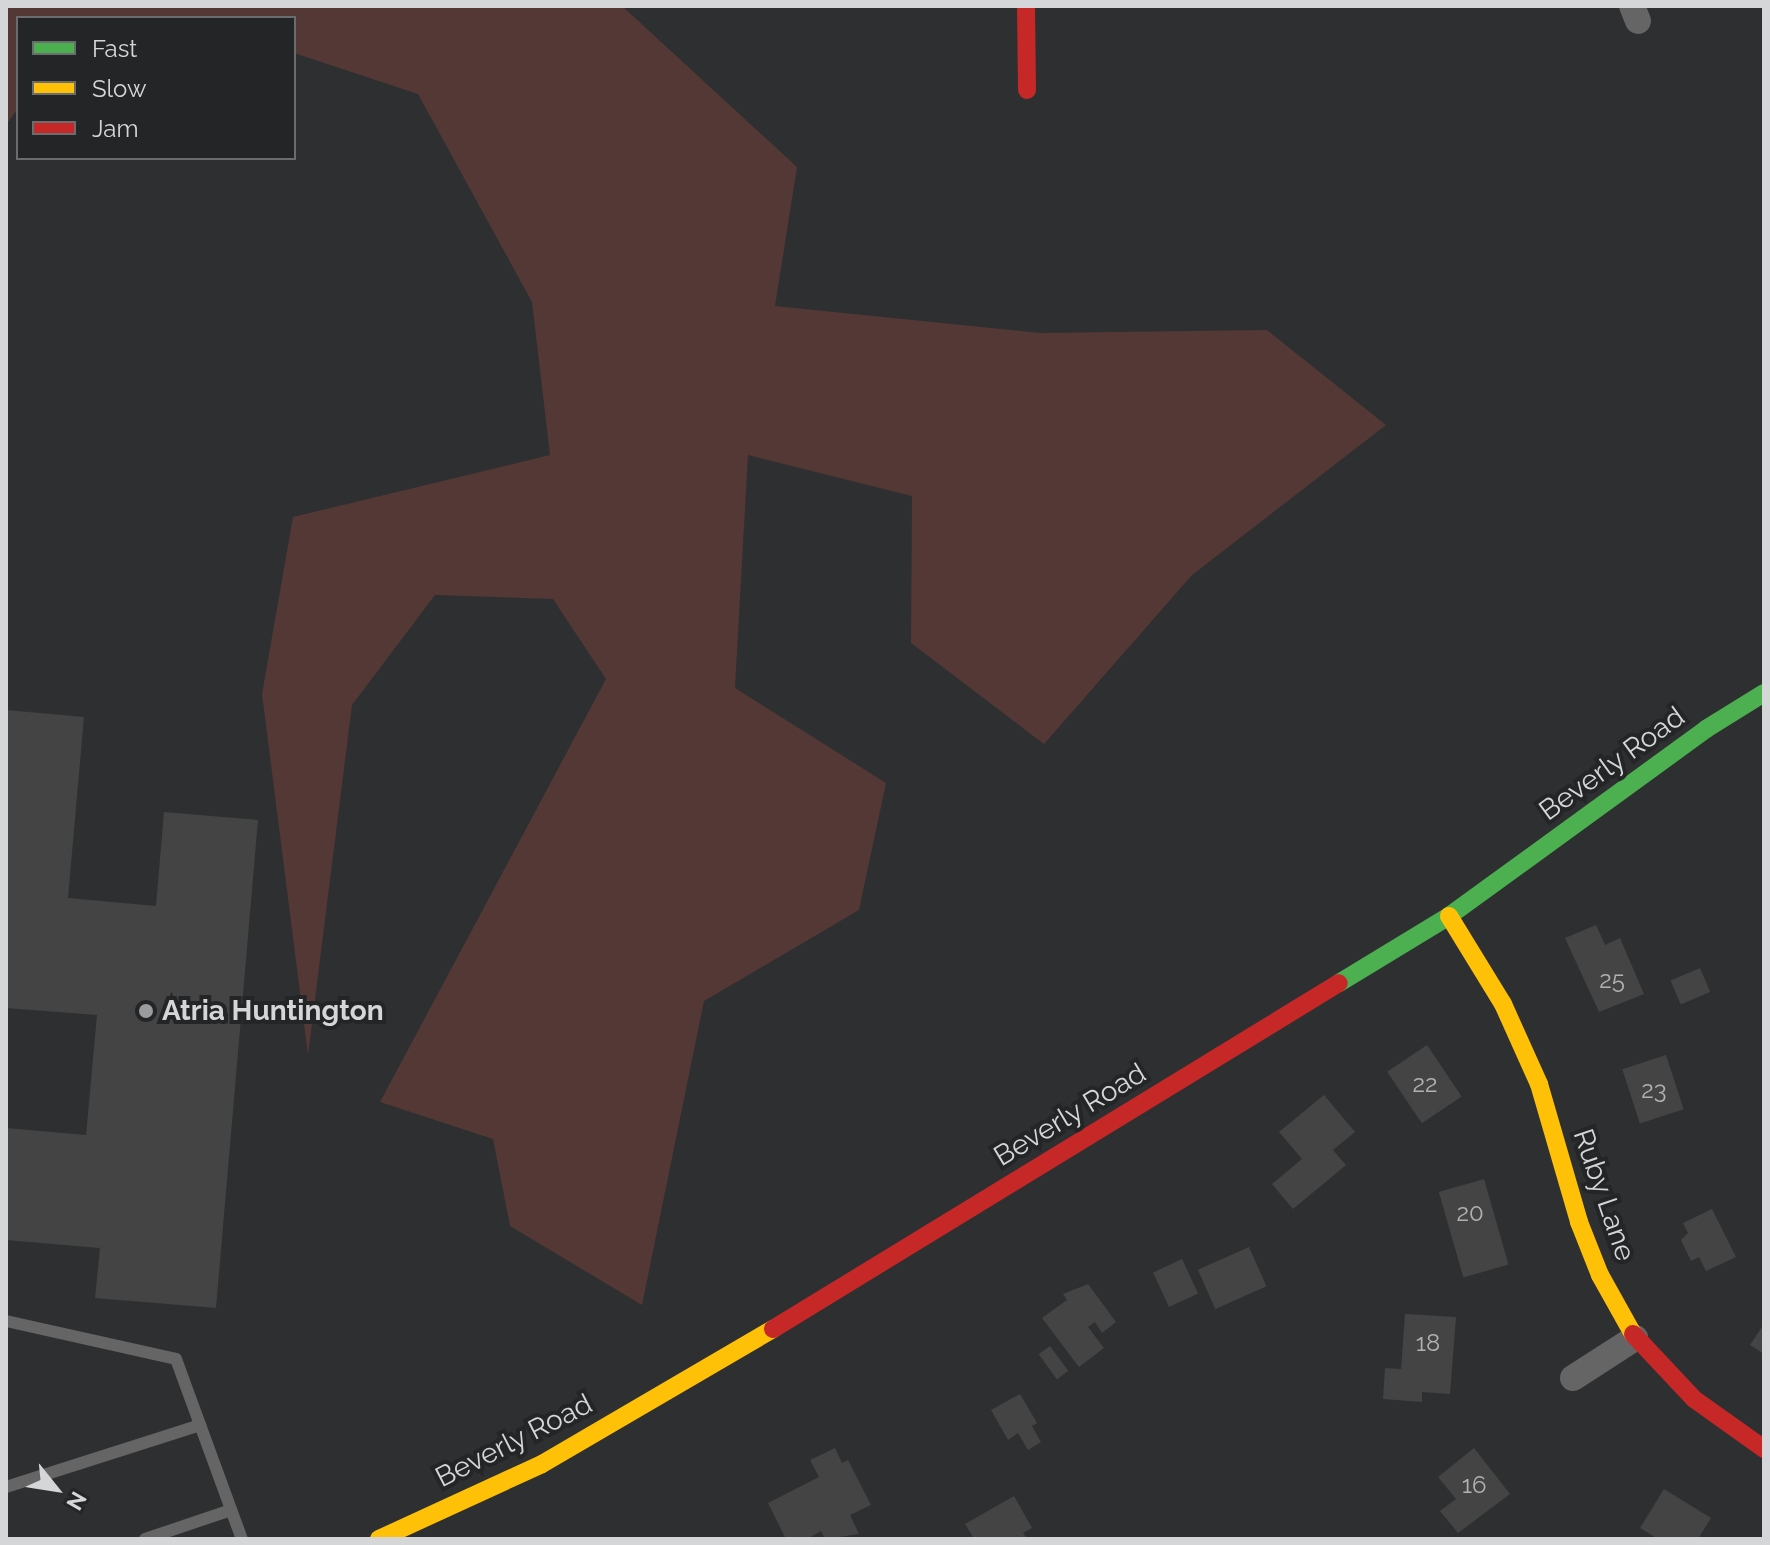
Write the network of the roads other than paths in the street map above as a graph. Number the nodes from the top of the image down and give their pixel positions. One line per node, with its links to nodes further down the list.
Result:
1 (1026, 6): 2 (street)
2 (1027, 90)
3 (1764, 693): 4 (street, Beverly Road)
4 (1449, 916): 6 (street, Ruby Lane); 14 (street, Beverly Road)
5 (6, 1321): 8 (lane)
6 (1635, 1338): 7 (street); 9 (street, Ruby Lane)
7 (1573, 1378)
8 (200, 1425): 10 (lane); 11 (lane)
9 (1764, 1449)
10 (6, 1487)
11 (231, 1510): 12 (lane); 13 (lane)
12 (145, 1539)
13 (242, 1539)
14 (379, 1539)

